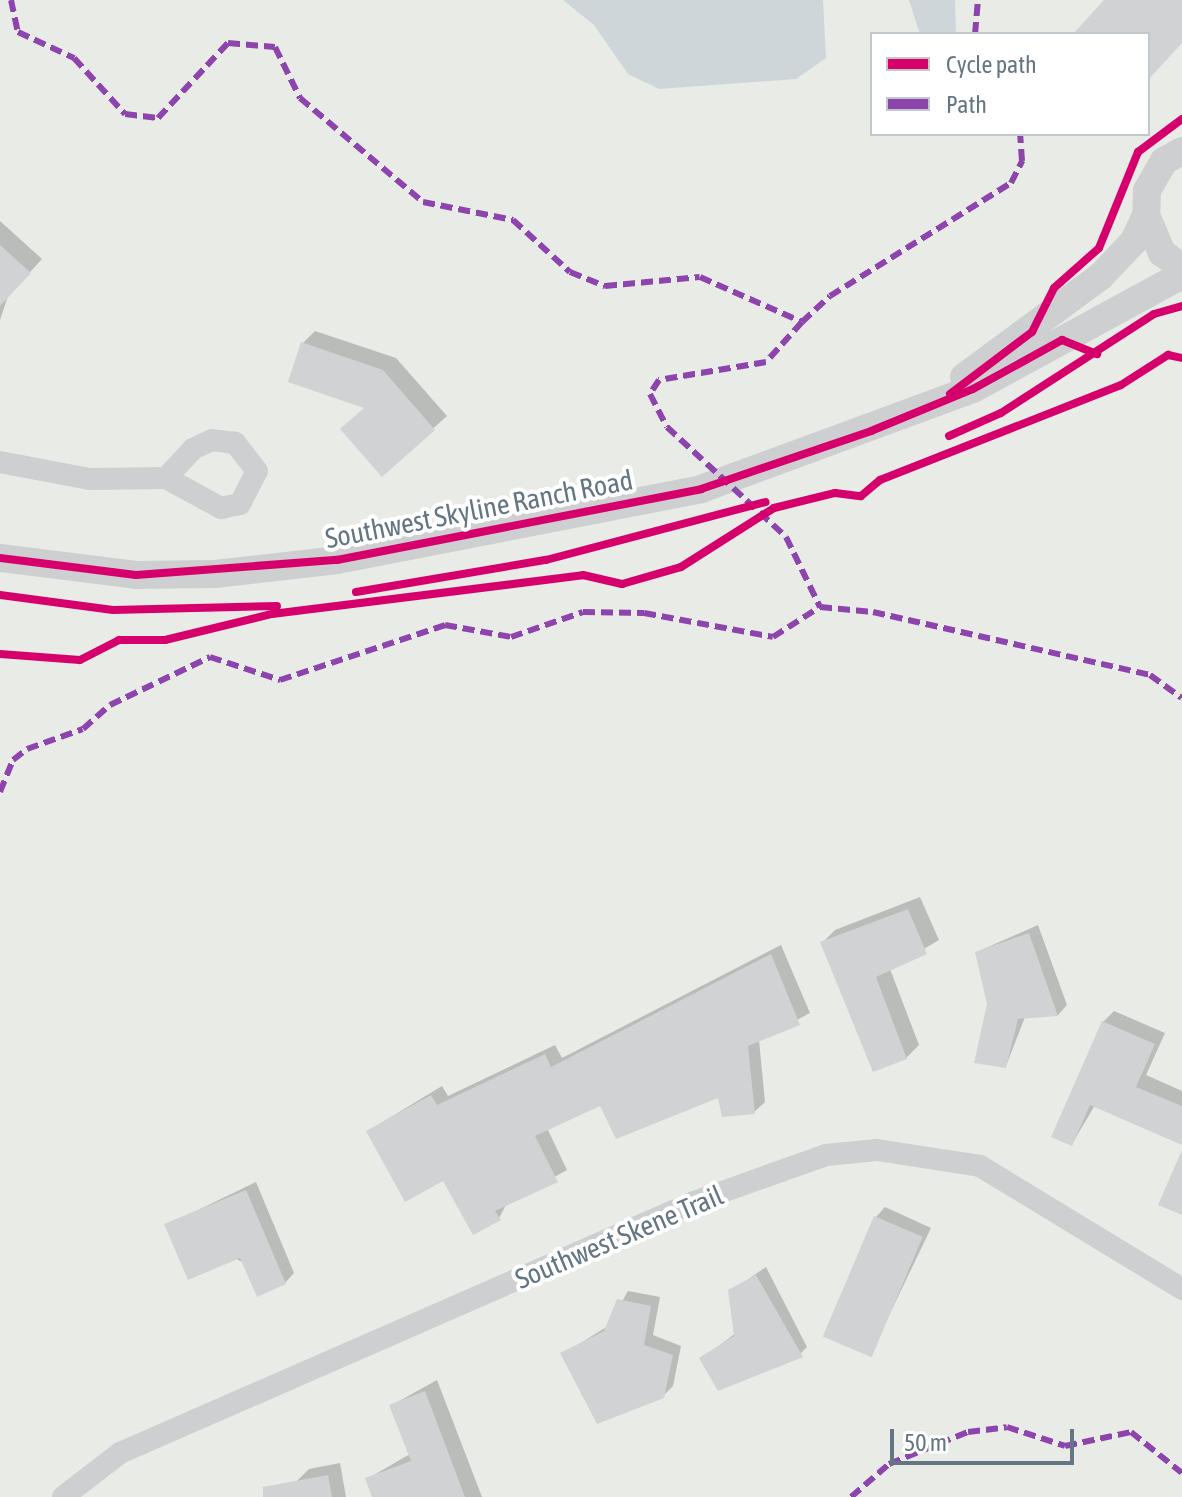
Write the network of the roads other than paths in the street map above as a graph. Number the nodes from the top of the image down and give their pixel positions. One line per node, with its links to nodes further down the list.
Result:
1 (1182, 151): 2 (street)
2 (1146, 215): 3 (street); 5 (street)
3 (1182, 267)
4 (1182, 275): 5 (street)
5 (950, 394): 8 (street, Southwest Skyline Ranch Road)
6 (0, 462): 7 (street)
7 (166, 478)
8 (0, 558)
9 (1182, 1289): 10 (street, Southwest Skene Trail)
10 (63, 1497)

